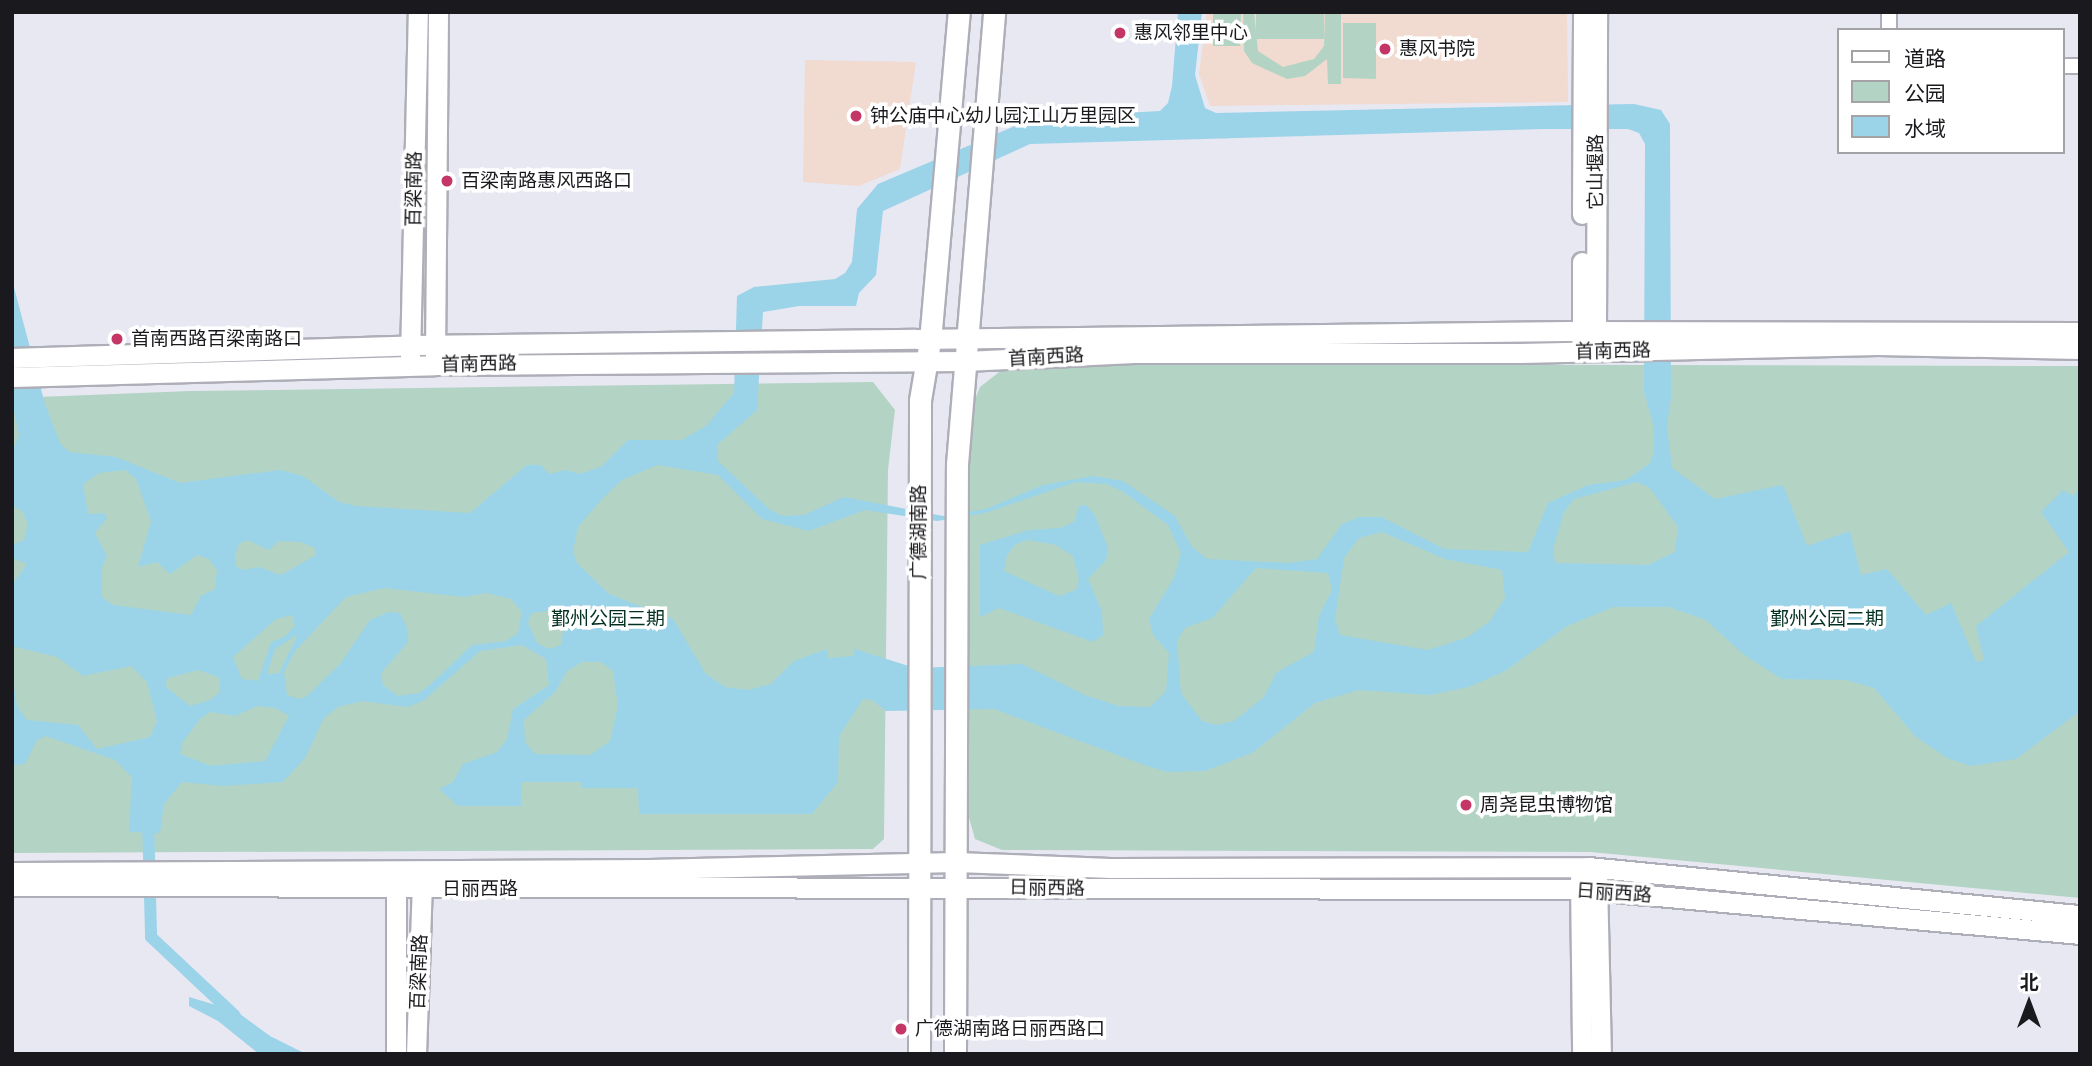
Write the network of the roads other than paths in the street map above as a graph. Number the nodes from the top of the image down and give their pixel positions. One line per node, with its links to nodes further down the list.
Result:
1 (418, 12): 9 (main road, 百梁南路)
2 (439, 12): 13 (main road, 百梁南路)
3 (958, 12): 11 (main road, 广德湖南路)
4 (994, 12): 12 (main road, 广德湖南路)
5 (1583, 12): 7 (main road, 它山堰路)
6 (1597, 12): 7 (main road, 它山堰路)
7 (1589, 331): 8 (main road, 首南西路); 12 (main road, 首南西路)
8 (2080, 332)
9 (410, 345): 13 (main road, 首南西路); 14 (main road, 首南西路); 15 (main road, 百梁南路)
10 (2080, 349): 12 (main road, 首南西路)
11 (928, 351): 12 (main road, 首南西路); 13 (main road, 首南西路); 17 (main road, 广德湖南路)
12 (966, 351): 18 (main road, 广德湖南路)
13 (435, 355): 15 (main road, 首南西路)
14 (12, 358)
15 (410, 365): 16 (main road, 首南西路)
16 (12, 377)
17 (918, 862): 18 (main road, 日丽西路); 20 (main road, 日丽西路); 25 (main road, 广德湖南路)
18 (956, 862): 19 (main road, 日丽西路); 26 (main road, 广德湖南路)
19 (1589, 868): 28 (main road); 29 (main road, 日丽西路)
20 (422, 870): 23 (main road, 日丽西路); 27 (main road, 百梁南路)
21 (12, 872): 22 (main road, 日丽西路)
22 (118, 879): 23 (main road, 日丽西路); 24 (main road, 日丽西路)
23 (396, 880): 27 (main road, 日丽西路); 31 (main road, 百梁南路)
24 (12, 886)
25 (918, 886): 26 (main road, 日丽西路); 27 (main road, 日丽西路); 33 (main road, 广德湖南路)
26 (956, 887): 28 (main road, 日丽西路); 34 (main road, 广德湖南路)
27 (422, 890): 32 (main road, 百梁南路)
28 (1588, 890): 30 (main road, 日丽西路); 35 (main road); 36 (main road)
29 (2080, 915)
30 (2080, 934)
31 (396, 1054)
32 (416, 1054)
33 (919, 1054)
34 (955, 1054)
35 (1582, 1054)
36 (1601, 1054)

